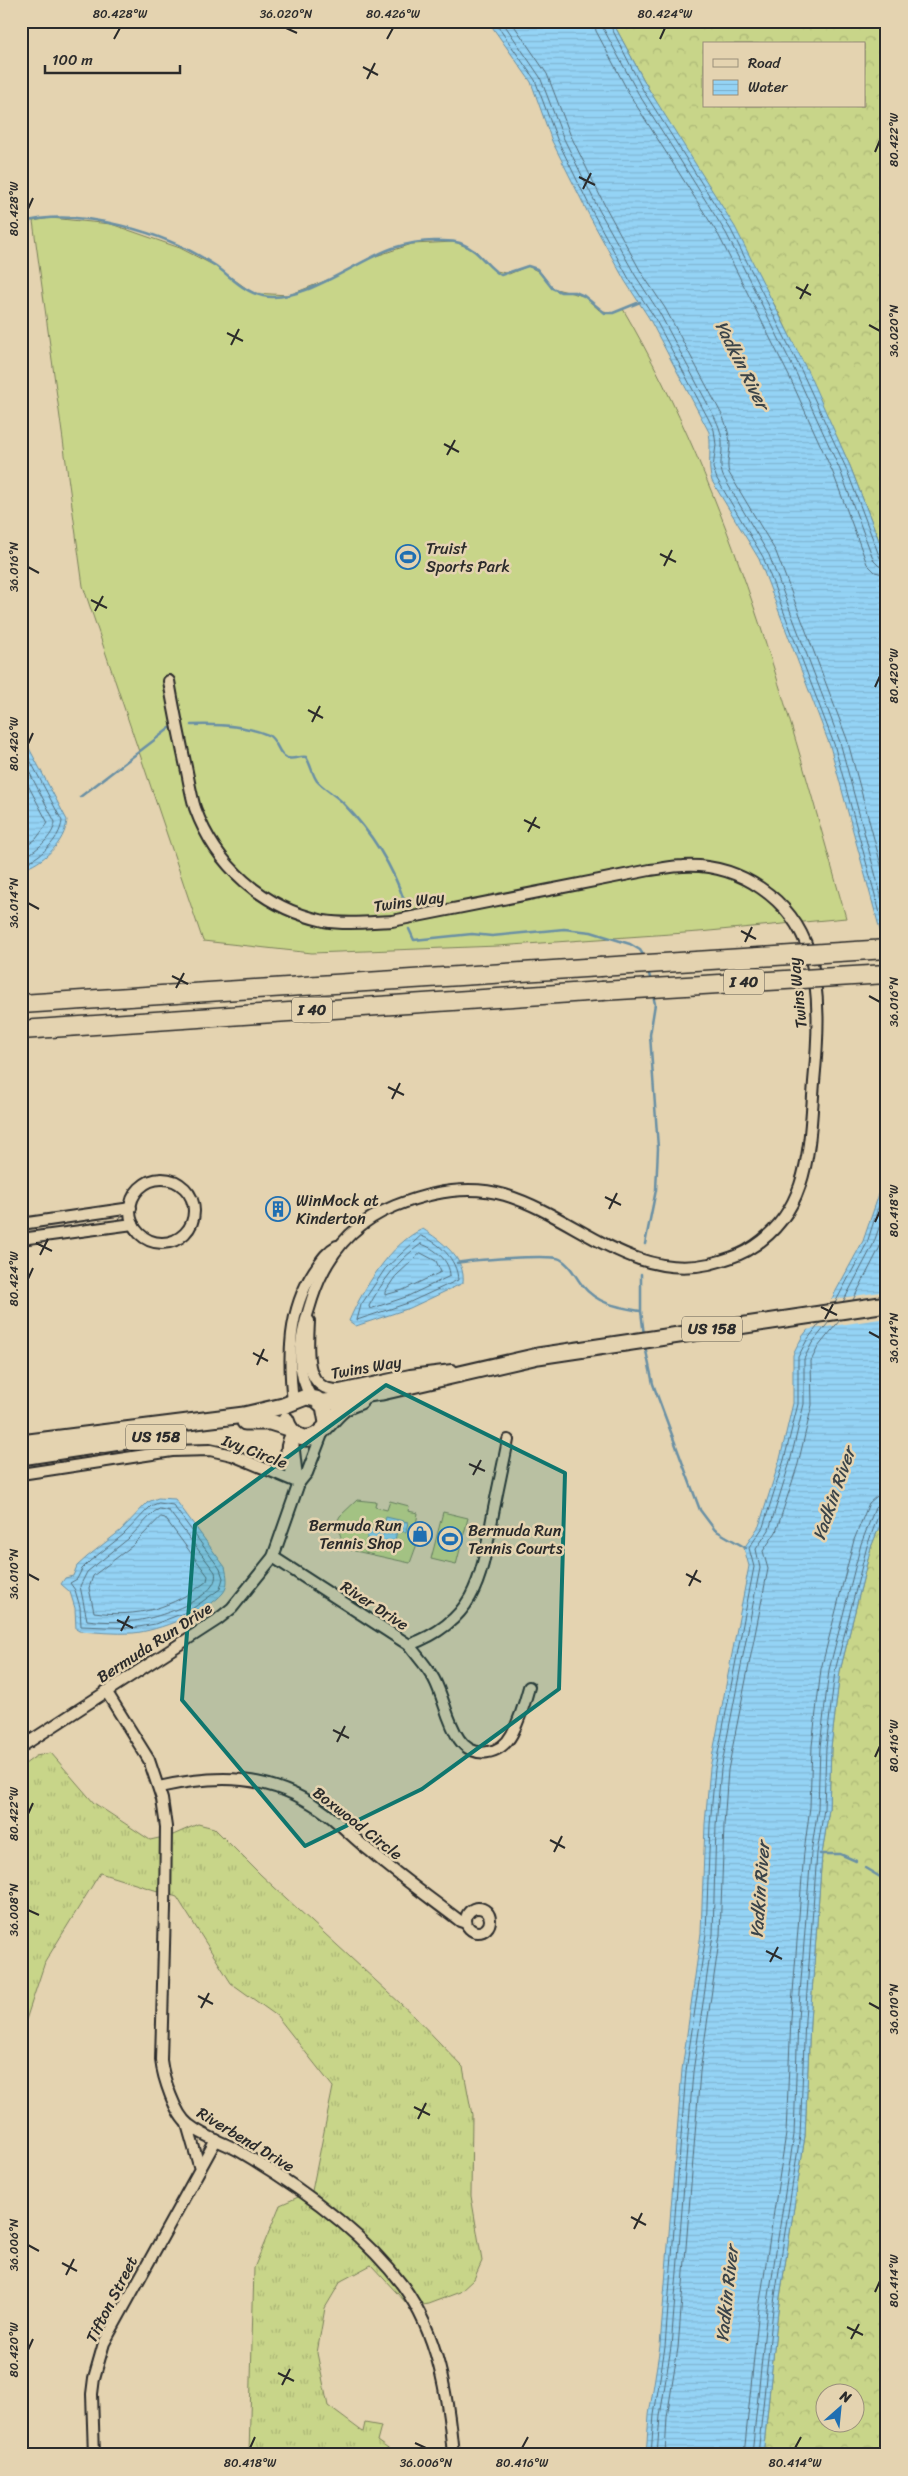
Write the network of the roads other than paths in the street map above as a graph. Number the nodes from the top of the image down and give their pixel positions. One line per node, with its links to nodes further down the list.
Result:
1 (168, 681): 10 (street, Twins Way)
2 (887, 948): 4 (highway, I 40, bridge)
3 (887, 974): 5 (highway, I 40, bridge)
4 (21, 1004)
5 (21, 1030)
6 (131, 1208): 7 (street); 8 (street); 8 (street)
7 (21, 1224)
8 (133, 1224): 9 (street)
9 (21, 1239)
10 (337, 1246): 12 (street, Twins Way); 16 (street, Twins Way)
11 (887, 1304): 13 (main road, US 158)
12 (309, 1309): 13 (street, Twins Way); 15 (street, Twins Way)
13 (498, 1364): 14 (main road, US 158)
14 (382, 1392): 15 (main road, US 158); 17 (main road, US 158)
15 (316, 1400): 16 (main road); 17 (main road)
16 (292, 1403): 18 (main road); 20 (main road, US 158)
17 (326, 1426): 18 (main road); 23 (street, Bermuda Run Drive)
18 (291, 1430): 21 (main road, US 158); 23 (street, Bermuda Run Drive)
19 (508, 1440): 25 (street, River Drive)
20 (21, 1443)
21 (21, 1457)
22 (21, 1474): 23 (street, Ivy Circle)
23 (299, 1484): 24 (street, Bermuda Run Drive)
24 (273, 1557): 25 (street, River Drive); 27 (street, Bermuda Run Drive)
25 (409, 1644): 26 (street)
26 (529, 1687)
27 (106, 1691): 28 (street, Bermuda Run Drive); 29 (street, Riverbend Drive)
28 (21, 1747)
29 (159, 1786): 30 (street, Boxwood Circle); 31 (street, Riverbend Drive)
30 (466, 1923)
31 (187, 2124): 32 (street, Riverbend Drive); 33 (street)
32 (216, 2140): 33 (street, Tifton Street); 35 (street, Riverbend Drive)
33 (200, 2169): 34 (street, Tifton Street)
34 (94, 2455)
35 (453, 2455)

